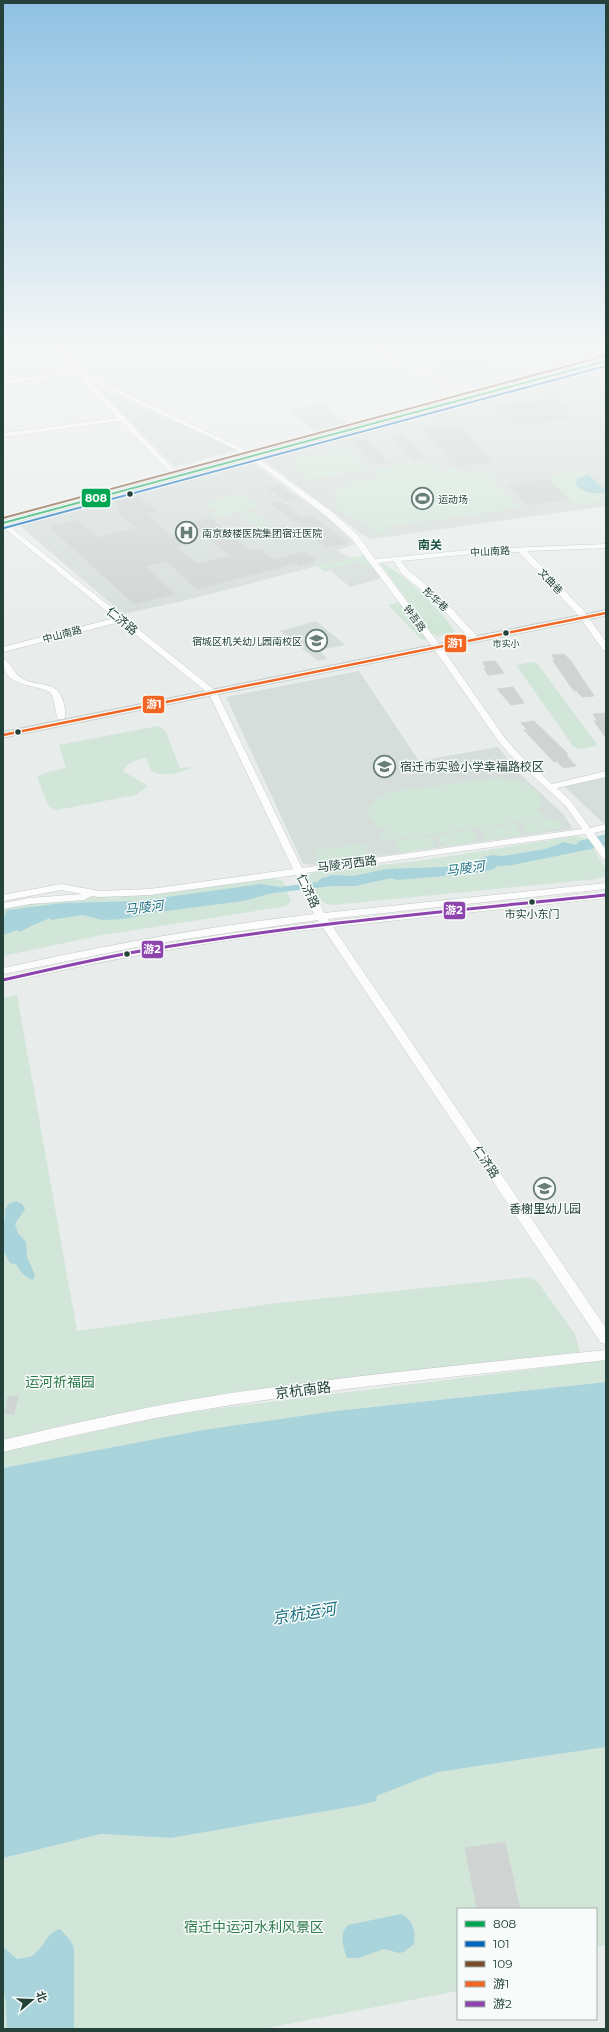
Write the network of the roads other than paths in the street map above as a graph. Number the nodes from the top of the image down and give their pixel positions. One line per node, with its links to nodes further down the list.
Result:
1 (140, 438): 6 (street)
2 (214, 438): 5 (street, 钟吾路)
3 (307, 438): 5 (main road)
4 (308, 438): 5 (main road)
5 (248, 454): 6 (main road); 8 (main road); 12 (street, 钟吾路)
6 (173, 472): 7 (main road)
7 (3, 517)
8 (3, 523): 16 (street, 仁济路)
9 (606, 546): 10 (street, 中山南路)
10 (521, 549): 11 (street, 中山南路); 15 (street, 文曲巷)
11 (396, 559): 12 (street, 中山南路); 17 (street, 彤华巷)
12 (374, 561): 18 (street, 钟吾路)
13 (606, 608): 15 (main road)
14 (606, 613): 15 (main road)
15 (584, 618): 17 (main road); 19 (street, 文曲巷)
16 (120, 619): 20 (street, 中山南路); 22 (street, 仁济路)
17 (473, 637): 18 (main road)
18 (435, 645): 22 (main road); 27 (street, 钟吾路)
19 (606, 648)
20 (3, 650)
21 (3, 662): 23 (street)
22 (210, 690): 23 (main road); 25 (main road); 31 (street, 仁济路)
23 (61, 717): 24 (main road)
24 (3, 728)
25 (3, 735)
26 (606, 774): 27 (street)
27 (550, 787): 29 (street, 钟吾路)
28 (606, 827): 29 (street, 马陵河西路)
29 (591, 834): 30 (street, 钟吾路); 31 (street, 马陵河西路)
30 (606, 857)
31 (298, 870): 33 (street, 马陵河西路); 37 (street, 仁济路)
32 (606, 886): 37 (street)
33 (88, 892): 35 (street, 马陵河西路); 36 (street, 马陵河西路)
34 (606, 895): 37 (street)
35 (3, 898)
36 (3, 906)
37 (322, 920): 38 (street); 39 (street); 40 (street, 仁济路)
38 (3, 971)
39 (3, 980)
40 (606, 1339)
41 (606, 1355): 42 (street, 京杭南路)
42 (3, 1446)

